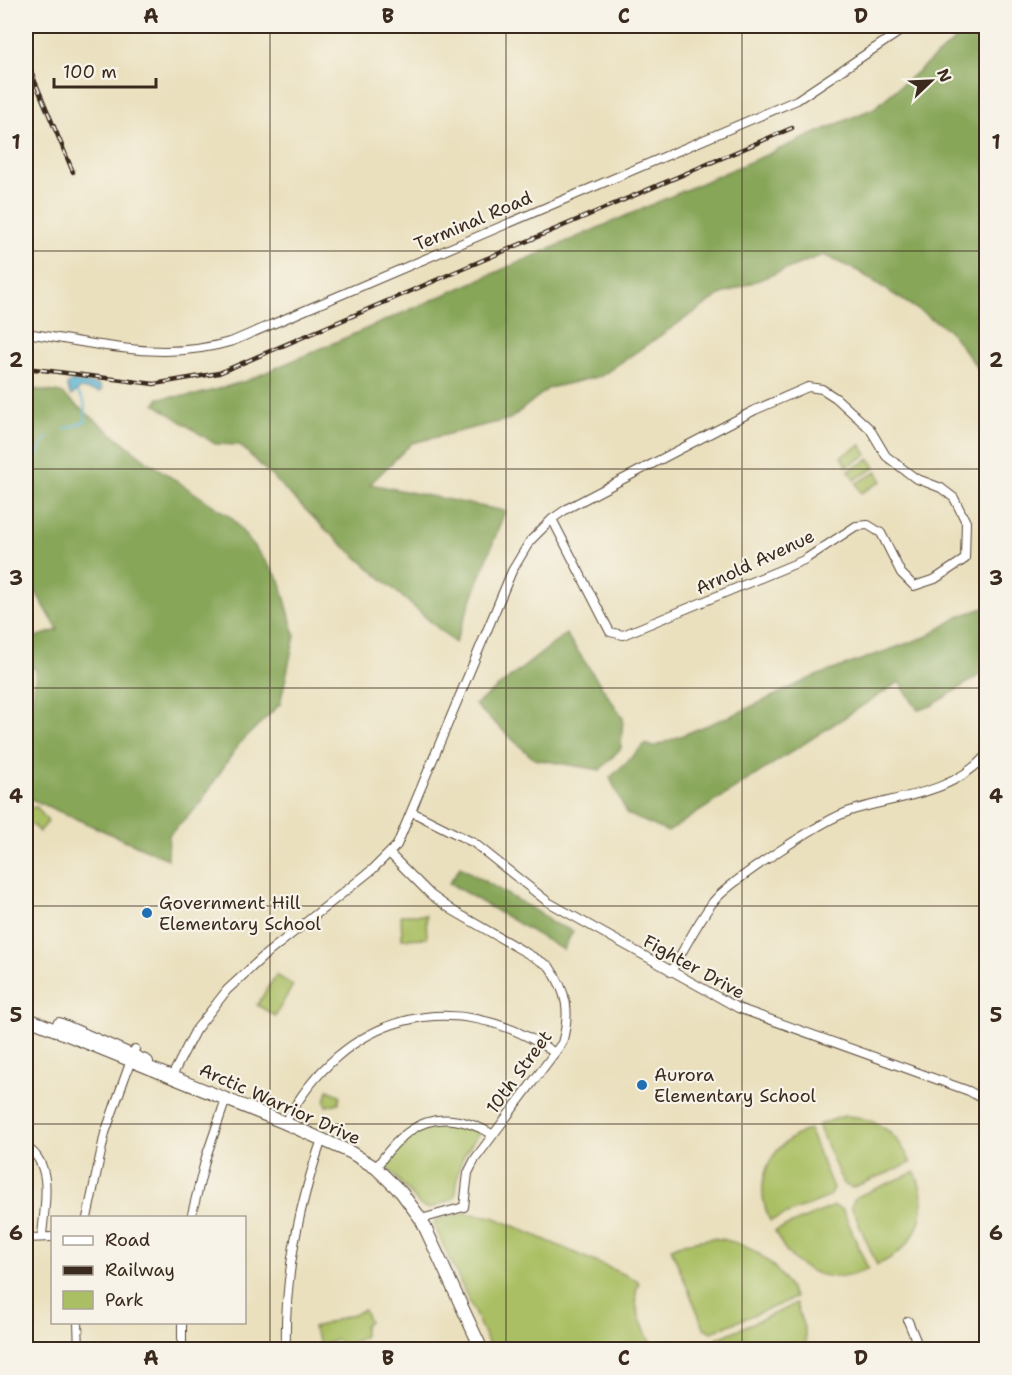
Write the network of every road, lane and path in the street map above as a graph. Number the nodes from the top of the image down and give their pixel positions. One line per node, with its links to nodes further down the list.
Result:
1 (908, 26): 2 (street, Terminal Road)
2 (26, 333)
3 (552, 519): 3 (street, Arnold Avenue); 5 (street, Arnold Avenue)
4 (987, 756): 7 (street)
5 (411, 812): 6 (street, Arnold Avenue); 7 (street, Fighter Drive)
6 (390, 854): 10 (street, 10th Street); 12 (street, Arnold Avenue)
7 (671, 972): 14 (street, Fighter Drive)
8 (26, 1010): 11 (main road, Arctic Warrior Drive)
9 (26, 1018): 11 (main road, Arctic Warrior Drive)
10 (555, 1053): 15 (street); 16 (street, 10th Street)
11 (132, 1055): 12 (main road, Arctic Warrior Drive); 20 (street)
12 (171, 1076): 13 (main road, Arctic Warrior Drive)
13 (226, 1099): 15 (main road, Arctic Warrior Drive); 21 (street)
14 (987, 1101)
15 (285, 1123): 17 (main road, Arctic Warrior Drive)
16 (492, 1134): 19 (street); 22 (street, 10th Street)
17 (322, 1139): 19 (main road, Arctic Warrior Drive); 31 (street)
18 (26, 1147): 23 (street)
19 (376, 1168): 22 (main road, Arctic Warrior Drive)
20 (87, 1216)
21 (191, 1216)
22 (421, 1219): 32 (main road, Arctic Warrior Drive)
23 (42, 1236): 24 (street); 25 (street)
24 (51, 1236)
25 (26, 1238)
26 (908, 1321): 33 (street)
27 (78, 1324): 29 (street)
28 (182, 1324): 30 (street)
29 (79, 1350)
30 (182, 1350)
31 (286, 1350)
32 (482, 1350)
33 (920, 1350)

